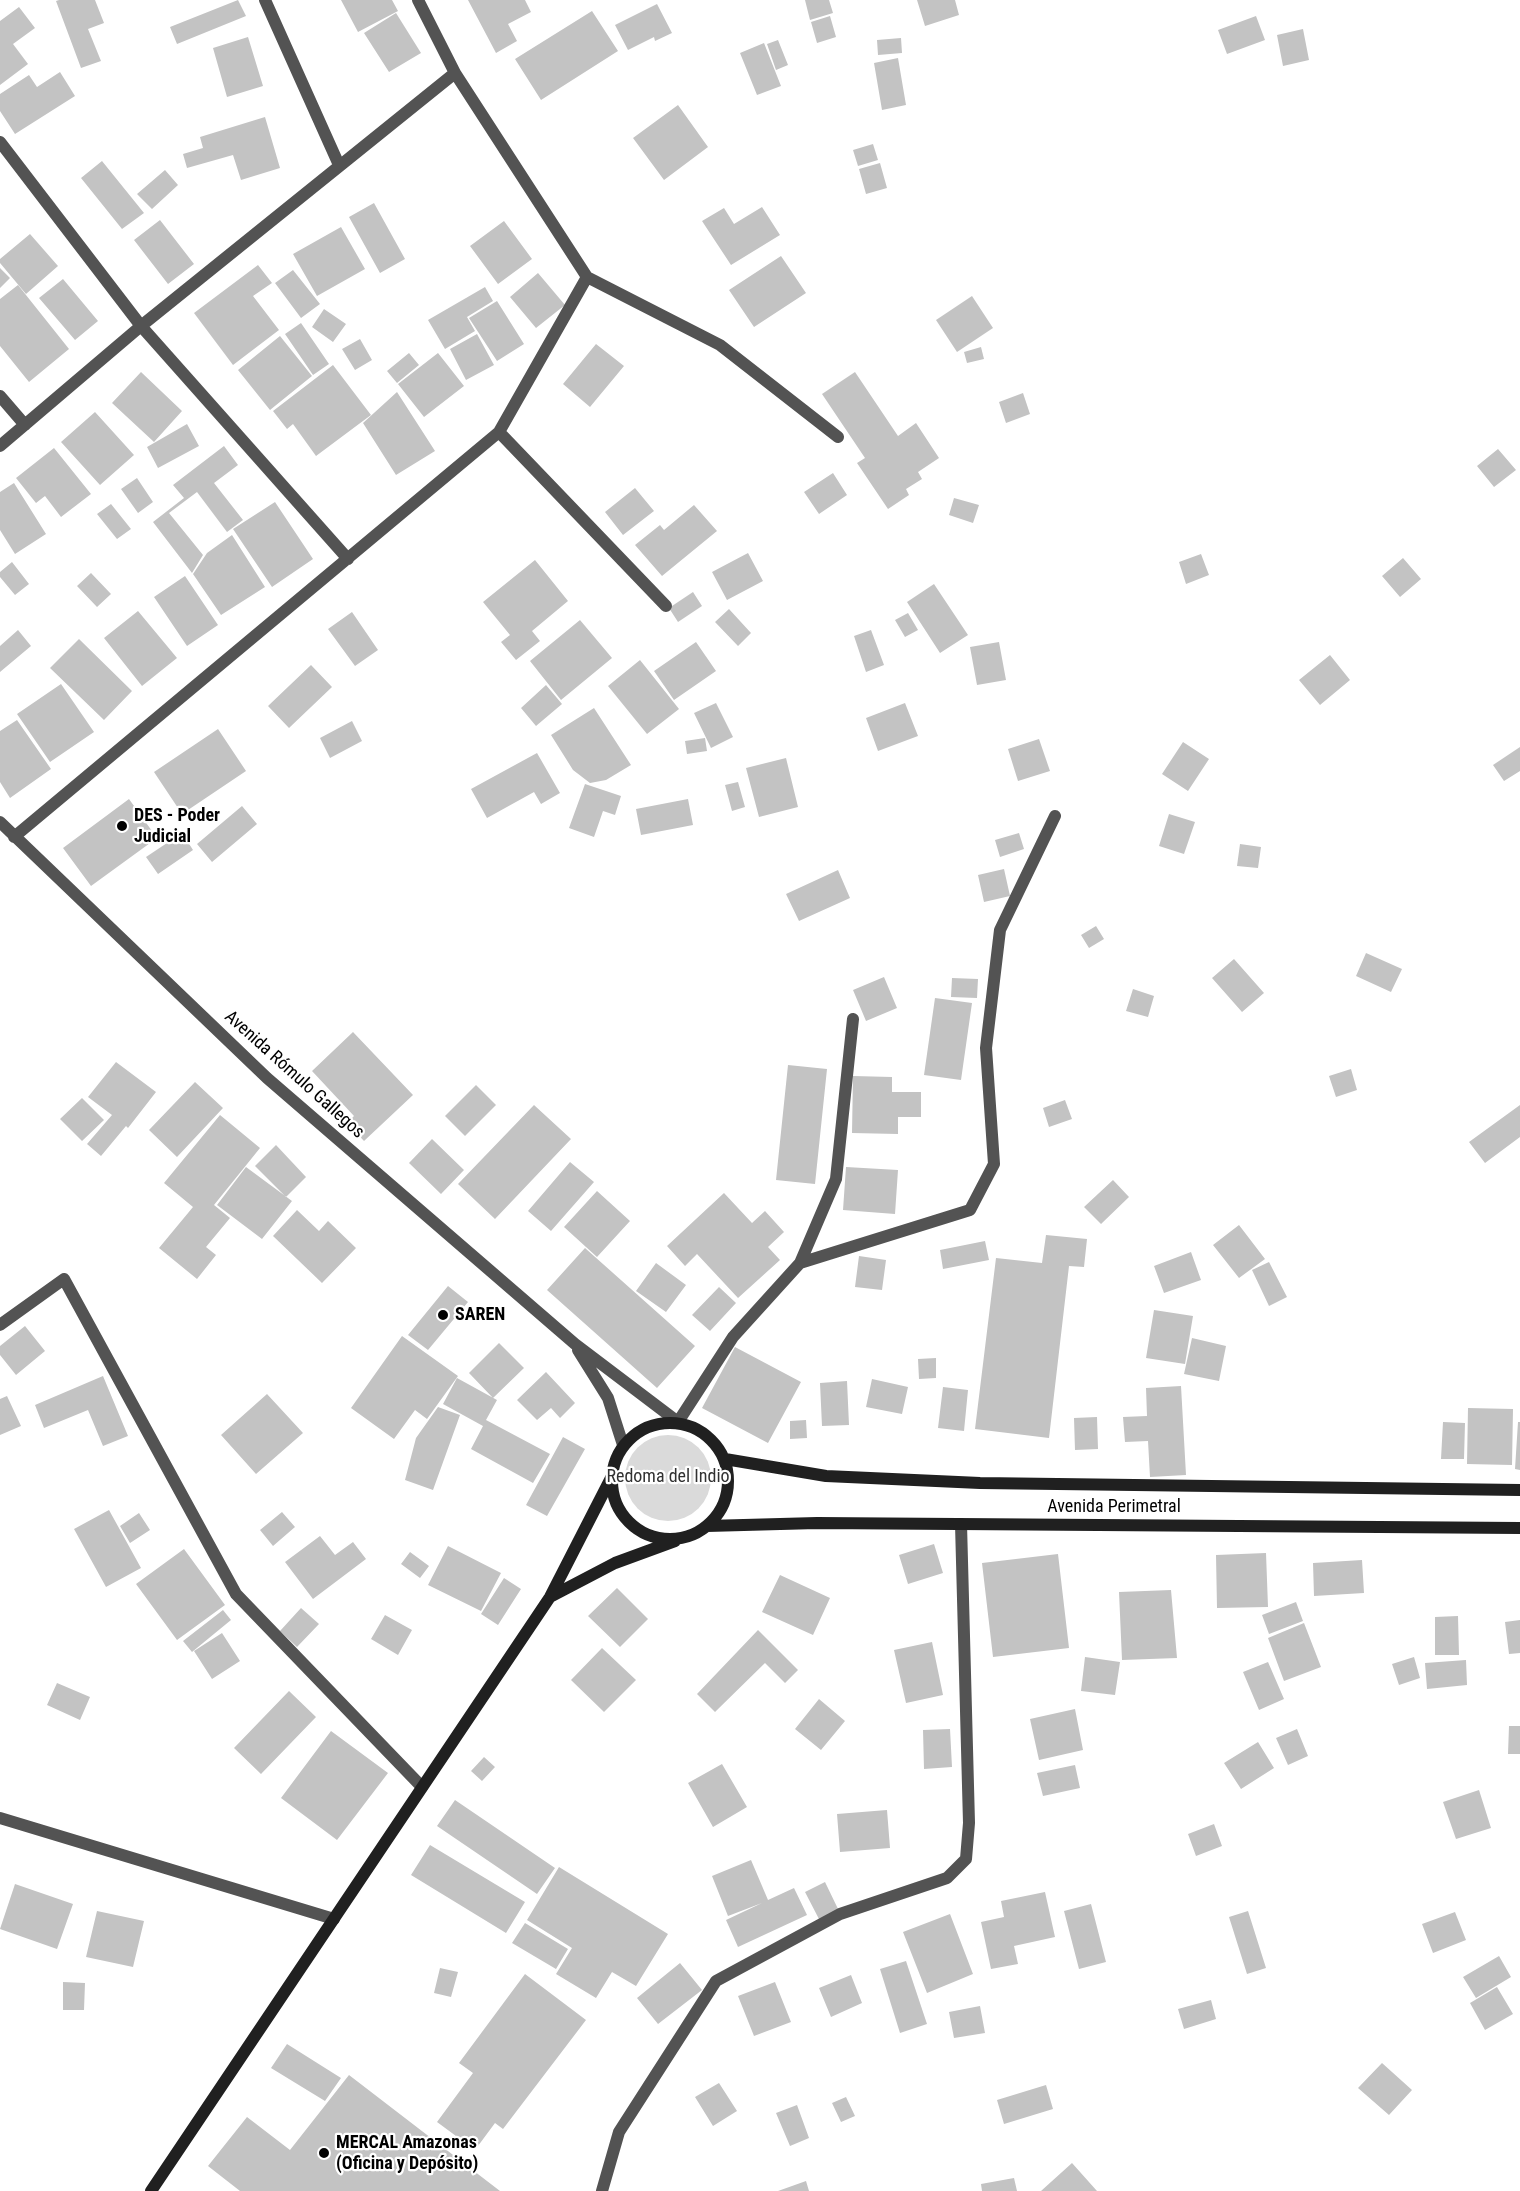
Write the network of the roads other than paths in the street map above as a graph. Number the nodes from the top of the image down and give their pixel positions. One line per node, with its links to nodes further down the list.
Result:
1 (265, 0): 5 (street)
2 (418, 0): 3 (street)
3 (455, 73): 5 (street); 6 (street)
4 (0, 142): 7 (street)
5 (339, 165): 7 (street)
6 (587, 277): 10 (street); 11 (street)
7 (141, 326): 9 (street); 13 (street)
8 (0, 396): 9 (street)
9 (25, 425): 12 (street)
10 (499, 432): 13 (street); 14 (street)
11 (838, 437)
12 (0, 446)
13 (348, 559): 17 (street)
14 (666, 606)
15 (1055, 816): 19 (street)
16 (0, 822): 17 (street, Avenida Rómulo Gallegos)
17 (14, 837): 21 (street, Avenida Rómulo Gallegos)
18 (854, 1019): 19 (street)
19 (800, 1263): 22 (street)
20 (0, 1325): 32 (street)
21 (574, 1344): 22 (street, Avenida Rómulo Gallegos); 23 (street, Avenida Rómulo Gallegos)
22 (678, 1422): 23 (main road); 24 (main road)
23 (623, 1445): 25 (main road)
24 (725, 1459): 26 (main road, Avenida Perimetral); 28 (main road)
25 (612, 1476): 30 (main road); 31 (main road)
26 (1520, 1490)
27 (961, 1524): 28 (main road, Avenida Perimetral); 29 (main road, Avenida Perimetral); 36 (street)
28 (707, 1526): 30 (main road)
29 (1520, 1528)
30 (688, 1536): 31 (main road)
31 (550, 1597): 32 (main road)
32 (422, 1787): 34 (main road)
33 (0, 1818): 34 (street)
34 (334, 1918): 35 (main road)
35 (151, 2191)
36 (603, 2191)

